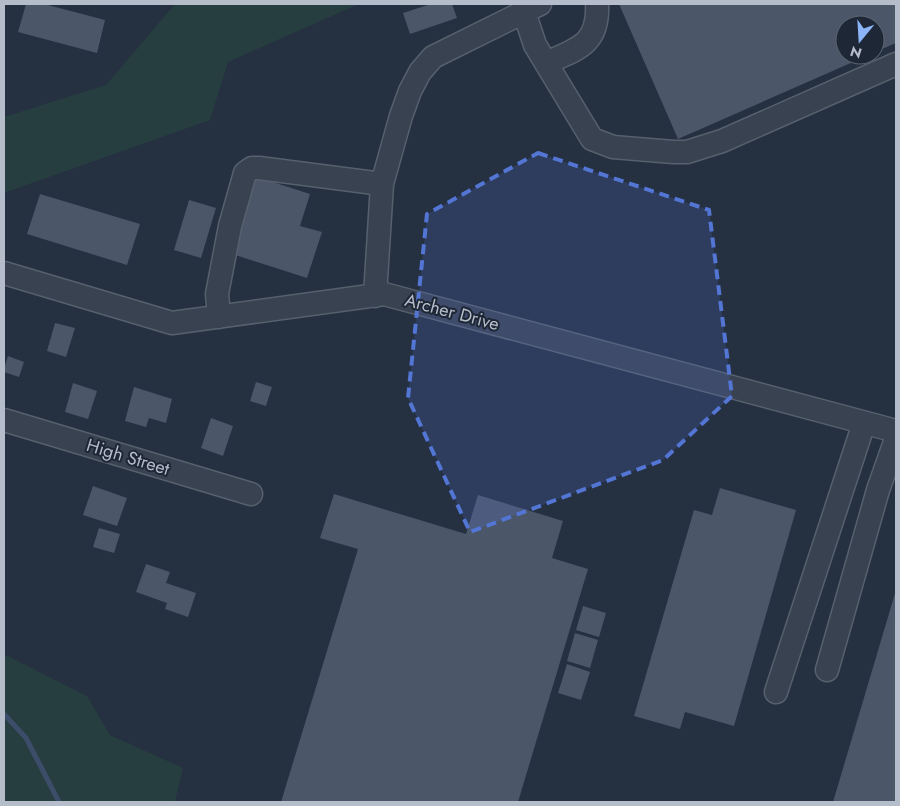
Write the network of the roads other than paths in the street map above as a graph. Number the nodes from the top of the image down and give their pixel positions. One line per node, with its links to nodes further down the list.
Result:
1 (597, 4): 3 (street)
2 (532, 8): 3 (street); 5 (street)
3 (546, 63): 4 (street)
4 (896, 64)
5 (382, 184): 7 (street); 8 (street)
6 (4, 273): 8 (street, Archer Drive)
7 (375, 296): 8 (street, Archer Drive); 10 (street, Archer Drive)
8 (219, 317)
9 (4, 420): 14 (street, High Street)
10 (864, 423): 11 (street, Archer Drive); 16 (street)
11 (896, 431)
12 (896, 439): 13 (street)
13 (887, 493): 15 (street)
14 (252, 494)
15 (828, 670)
16 (776, 692)

